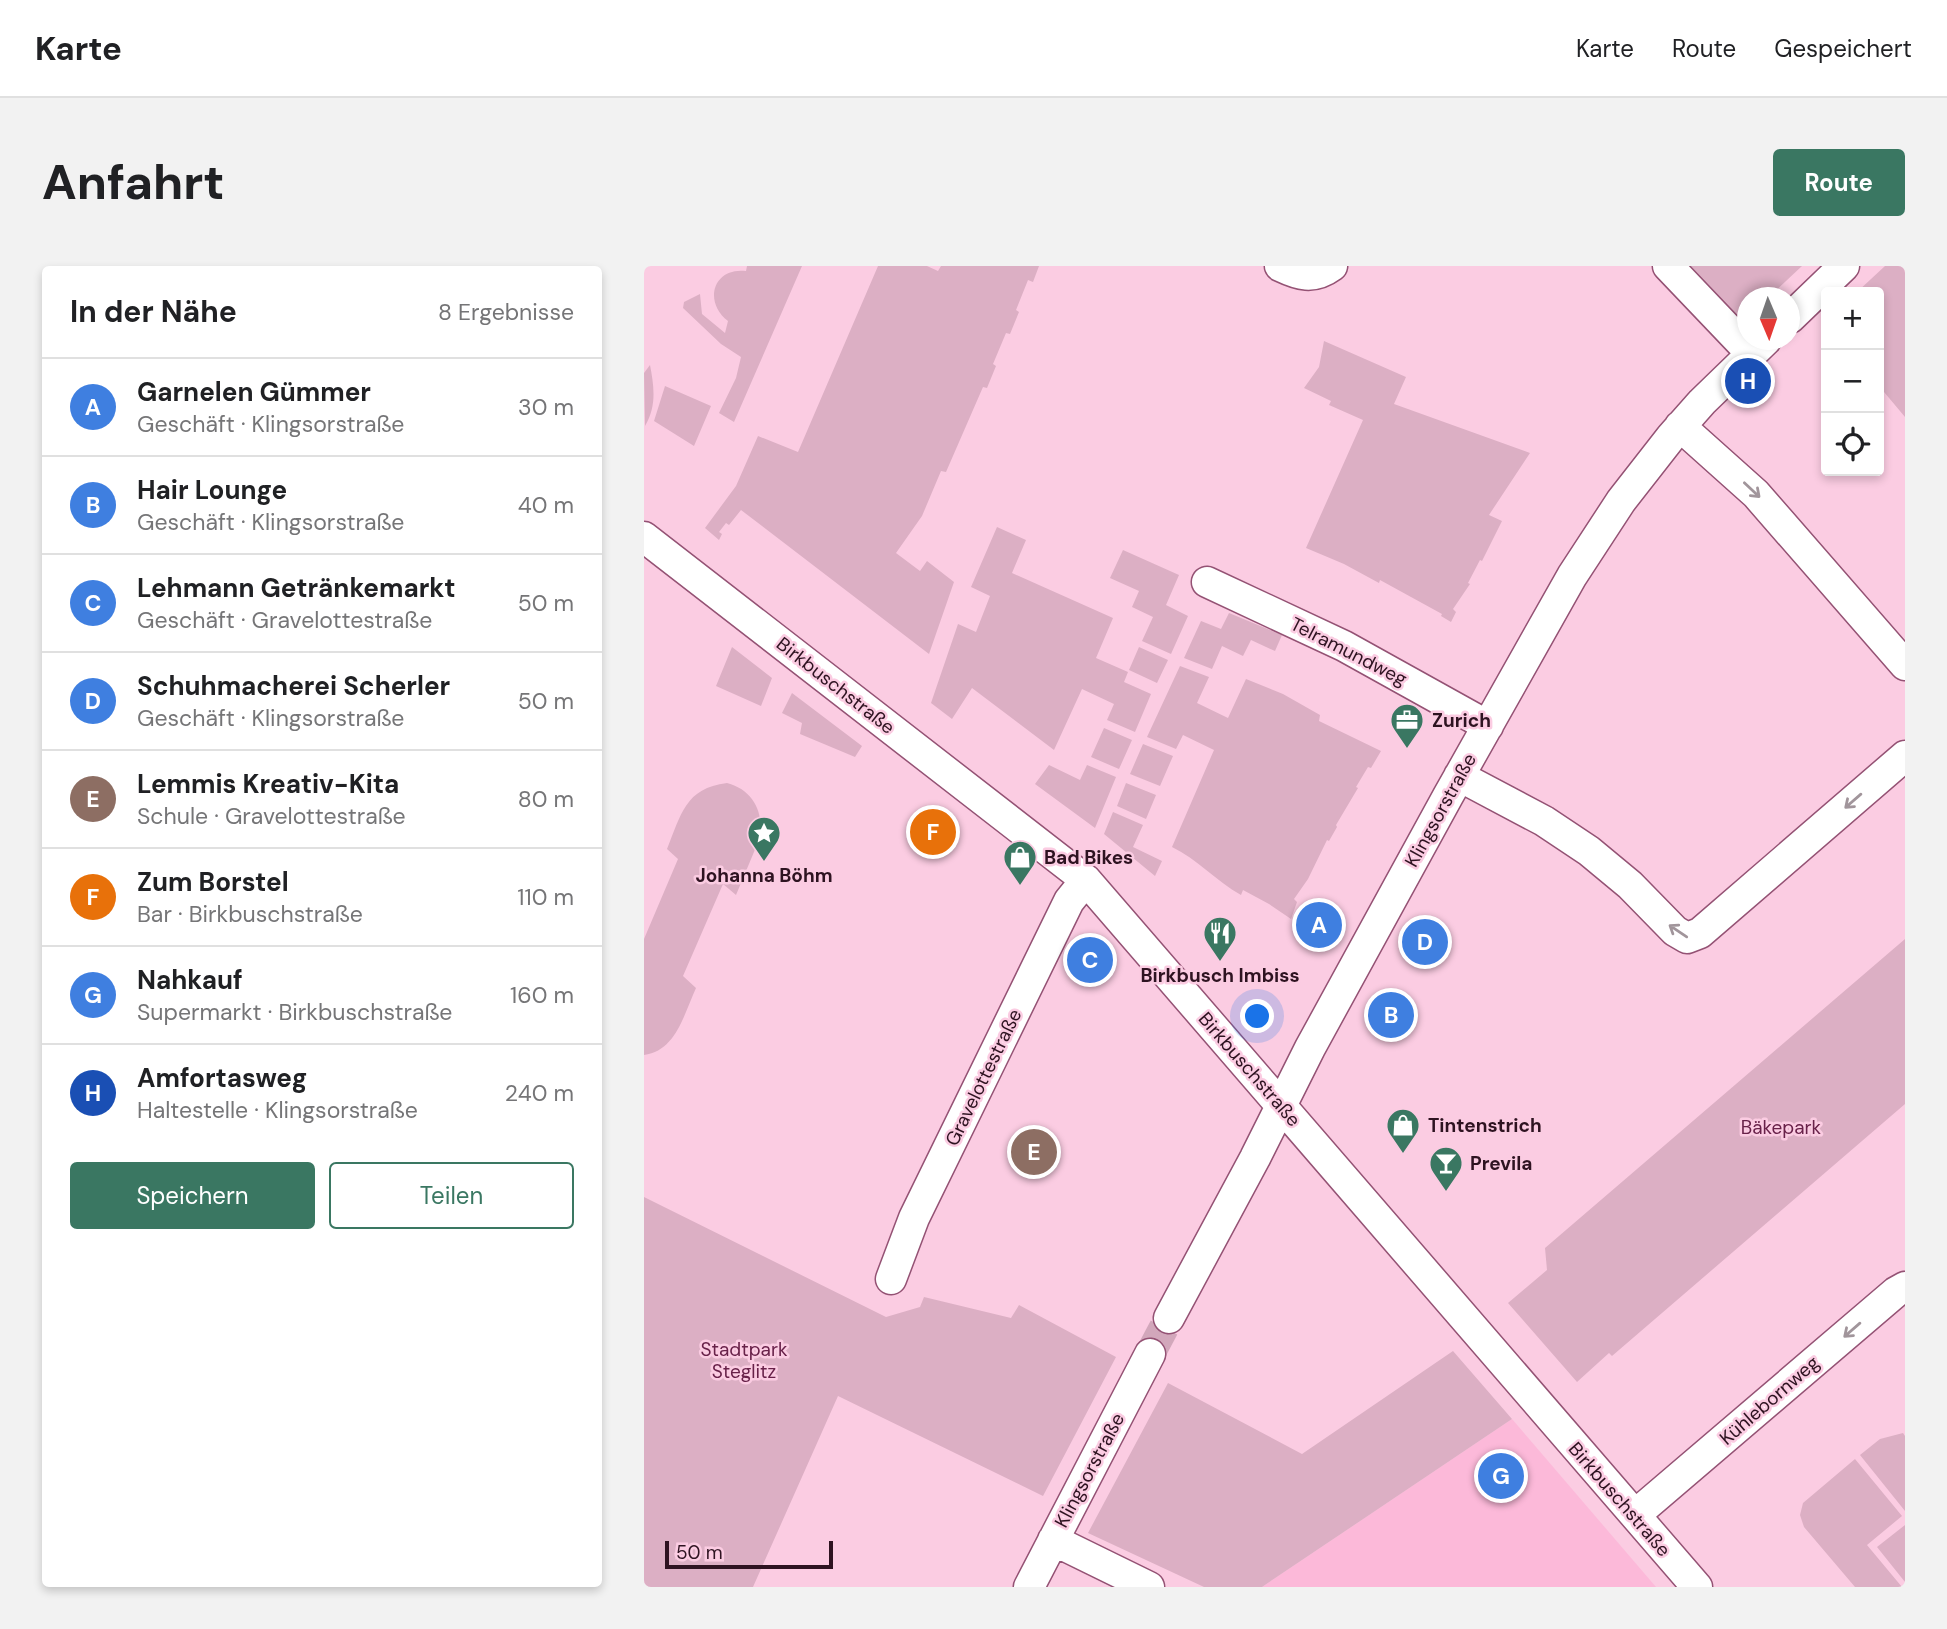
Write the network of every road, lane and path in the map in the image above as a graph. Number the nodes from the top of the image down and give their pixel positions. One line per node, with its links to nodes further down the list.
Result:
1 (1280, 266): 2 (street)
2 (1332, 266)
3 (1668, 266): 6 (street)
4 (1844, 266): 5 (street)
5 (1800, 308)
6 (1737, 327)
7 (1755, 350): 8 (street, Klingsorstraße)
8 (1680, 426): 11 (street, one-way to 11); 12 (street, Klingsorstraße)
9 (644, 537): 15 (street, Birkbuschstraße)
10 (1207, 582): 12 (street, Telramundweg)
11 (1905, 665)
12 (1488, 726): 14 (street, Klingsorstraße)
13 (1905, 756): 14 (street, one-way to 14)
14 (1459, 776): 16 (street, Klingsorstraße)
15 (1086, 880): 16 (street, Birkbuschstraße); 17 (street, Gravelottestraße)
16 (1282, 1105): 19 (street, Klingsorstraße); 21 (street, Birkbuschstraße)
17 (891, 1279)
18 (1905, 1287): 21 (street, Kühlebornweg, one-way to 21)
19 (1169, 1318)
20 (1150, 1354): 22 (street, Klingsorstraße)
21 (1635, 1515): 25 (street, Birkbuschstraße)
22 (1053, 1540): 23 (street, Klingsorstraße); 24 (street)
23 (1029, 1587)
24 (1149, 1587)
25 (1697, 1587)

